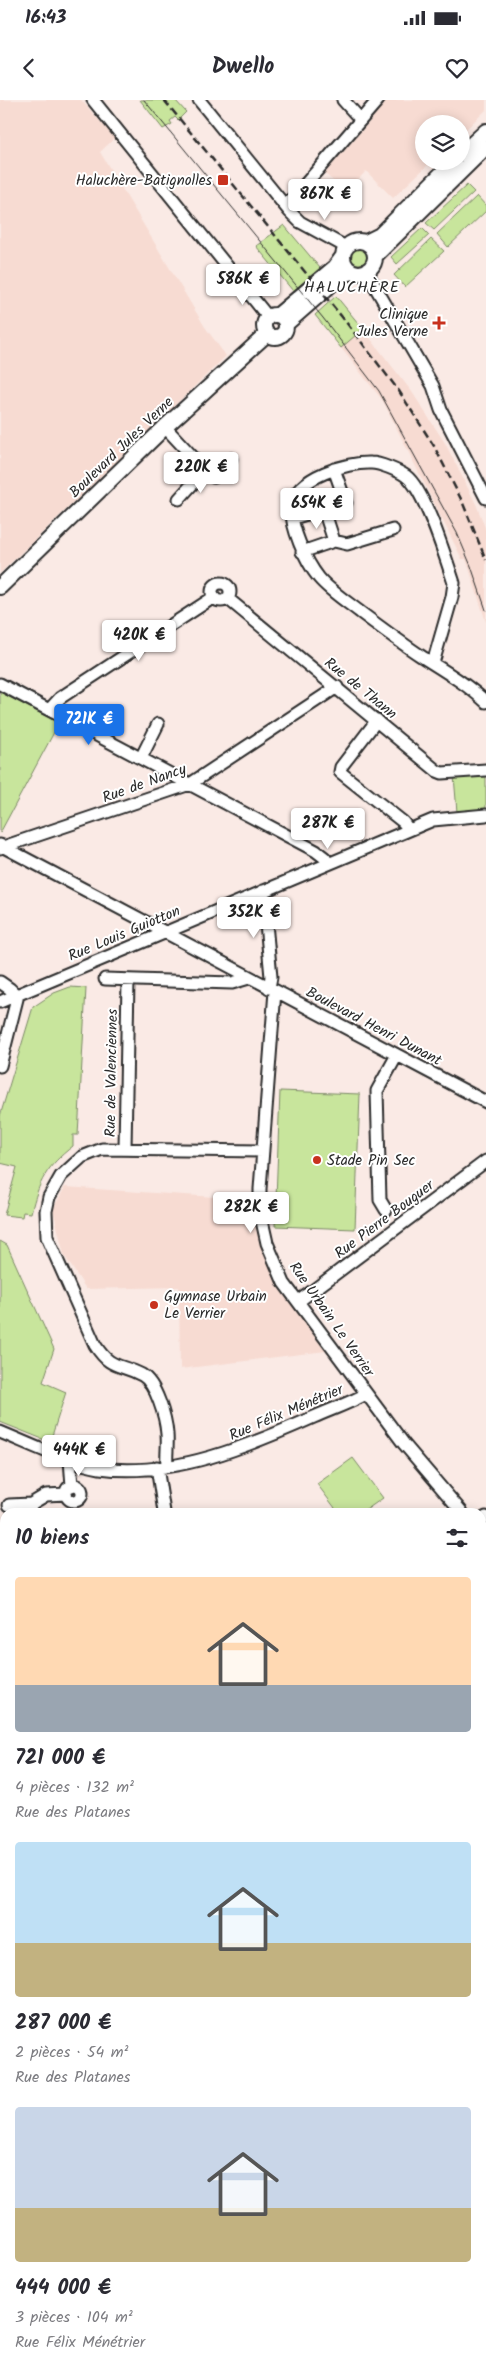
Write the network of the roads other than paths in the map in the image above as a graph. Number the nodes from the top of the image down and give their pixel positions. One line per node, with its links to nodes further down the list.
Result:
1 (93, 100): 15 (street)
2 (199, 100): 10 (street)
3 (343, 100): 5 (street)
4 (378, 100): 5 (street)
5 (361, 120): 10 (street)
6 (486, 131): 7 (main road)
7 (470, 146)
8 (486, 147): 13 (main road)
9 (445, 170): 11 (main road)
10 (285, 205): 12 (street)
11 (366, 242): 12 (main road); 13 (main road)
12 (344, 252): 14 (main road); 15 (main road)
13 (375, 256): 14 (main road)
14 (359, 271): 15 (main road); 21 (street)
15 (277, 319): 16 (main road); 16 (main road, Boulevard Jules Verne)
16 (267, 334): 17 (main road, Boulevard Jules Verne)
17 (165, 427): 20 (street); 29 (main road, Boulevard Jules Verne)
18 (231, 459): 20 (street)
19 (334, 469): 24 (street); 25 (street); 30 (street)
20 (205, 470): 23 (street)
21 (483, 481): 22 (street)
22 (486, 498)
23 (178, 500)
24 (324, 510): 25 (street); 27 (street)
25 (293, 518): 28 (street)
26 (393, 530): 27 (street)
27 (334, 541): 28 (street)
28 (302, 552): 30 (street)
29 (0, 587)
30 (433, 663): 33 (street)
31 (0, 684): 34 (street)
32 (337, 687): 34 (street, Rue de Thann); 35 (street, Rue de Thann); 39 (street, Rue de Nancy)
33 (486, 702)
34 (50, 710): 37 (street)
35 (377, 720): 38 (street, Rue de Thann); 41 (street)
36 (158, 724): 37 (street)
37 (141, 758): 39 (street)
38 (486, 770)
39 (190, 784): 42 (street, Rue de Nancy); 43 (street)
40 (486, 815): 41 (street, Rue Louis Guiotton)
41 (410, 830): 43 (street, Rue Louis Guiotton)
42 (1, 847): 45 (street, Boulevard Henri Dunant)
43 (328, 864): 44 (street, Rue Louis Guiotton)
44 (263, 891): 45 (street, Rue Louis Guiotton); 50 (street, Rue Urbain Le Verrier)
45 (163, 933): 46 (street, Boulevard Henri Dunant); 51 (street, Rue Louis Guiotton)
46 (249, 978): 48 (street); 50 (street, Boulevard Henri Dunant)
47 (106, 979): 48 (street)
48 (128, 980): 56 (street, Rue de Valenciennes)
49 (0, 982): 51 (street)
50 (272, 989): 53 (street, Boulevard Henri Dunant); 57 (street, Rue Urbain Le Verrier)
51 (16, 995): 52 (street, Rue Louis Guiotton); 54 (street)
52 (0, 1002)
53 (397, 1055): 55 (street, Boulevard Henri Dunant); 59 (street)
54 (0, 1066)
55 (486, 1102)
56 (125, 1148): 57 (street, Rue de Valenciennes); 64 (street)
57 (263, 1151): 60 (street, Rue Urbain Le Verrier)
58 (486, 1161): 60 (street, Rue Pierre Bouguer)
59 (386, 1210)
60 (299, 1301): 61 (street, Rue Urbain Le Verrier)
61 (366, 1394): 64 (street, Rue Félix Ménétrier); 68 (street, Rue Urbain Le Verrier)
62 (0, 1432): 63 (street, Rue Félix Ménétrier)
63 (70, 1460): 64 (street, Rue Félix Ménétrier); 66 (street)
64 (162, 1466): 67 (street)
65 (9, 1505): 66 (street)
66 (31, 1508)
67 (164, 1508)
68 (459, 1508)

